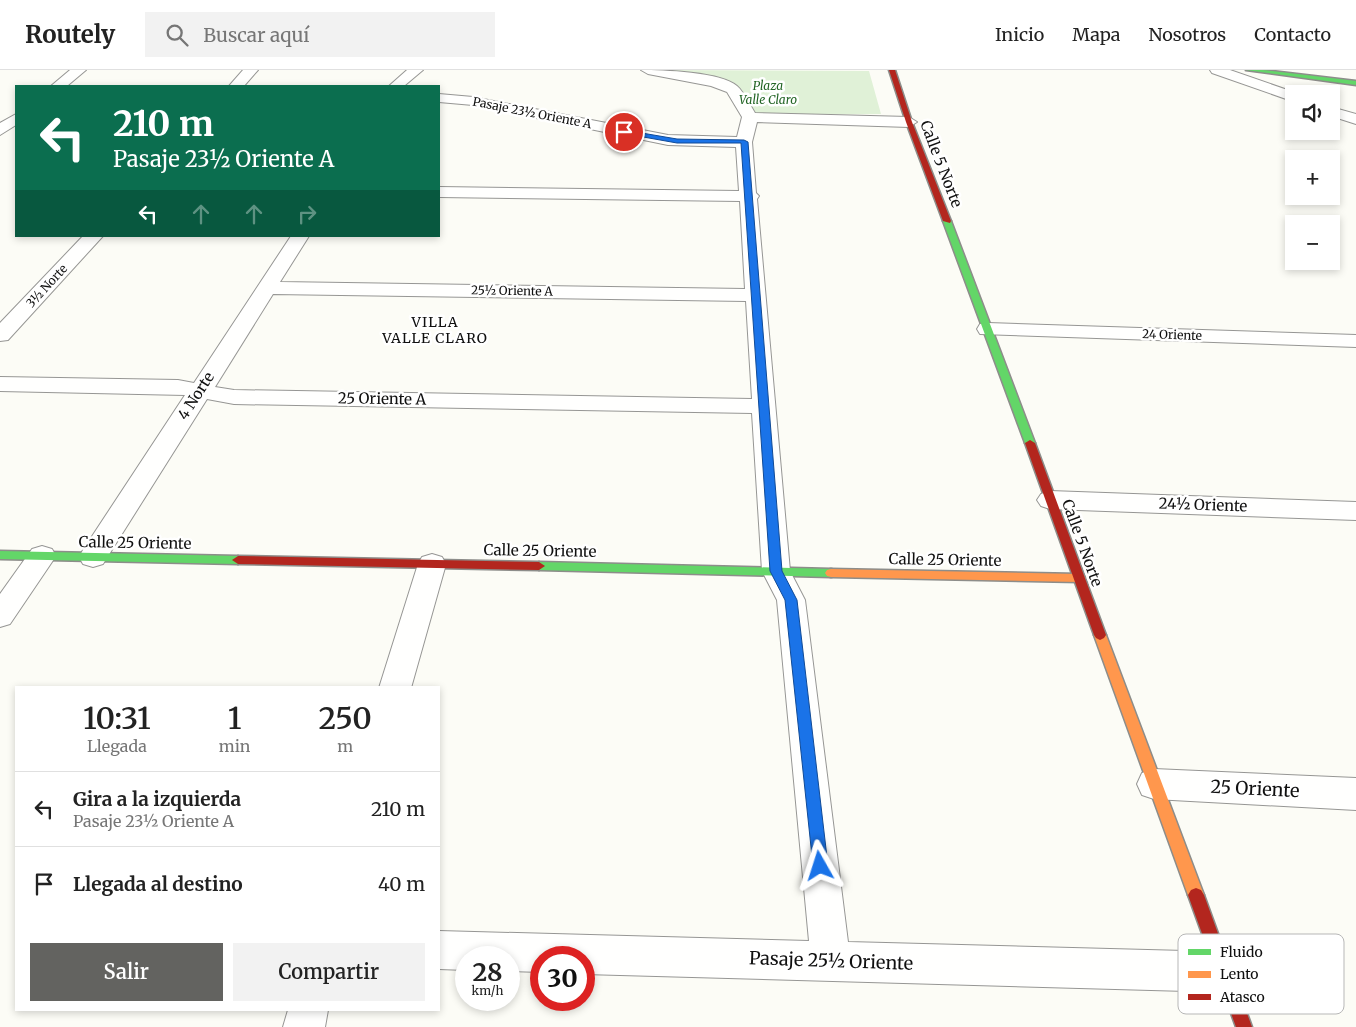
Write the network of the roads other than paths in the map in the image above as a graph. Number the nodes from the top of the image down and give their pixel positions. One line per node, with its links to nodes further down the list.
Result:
1 (79, 70): 9 (street)
2 (251, 70): 10 (street)
3 (416, 70): 11 (street)
4 (648, 70): 17 (street)
5 (892, 70): 20 (street, Calle 5 Norte)
6 (1218, 70): 12 (street)
7 (1249, 70): 8 (street)
8 (1356, 83)
9 (59, 85)
10 (237, 85)
11 (397, 85)
12 (1285, 94)
13 (440, 98): 22 (street, Pasaje 23½ Oriente A)
14 (1340, 114): 19 (street)
15 (0, 116): 16 (street)
16 (15, 117)
17 (750, 117): 20 (street); 22 (street)
18 (15, 118): 21 (street)
19 (1356, 120)
20 (909, 122): 29 (street, Calle 5 Norte)
21 (0, 130)
22 (744, 142): 24 (street)
23 (440, 192): 24 (street)
24 (750, 196): 28 (street)
25 (93, 237): 30 (street, 3½ Norte)
26 (299, 237): 27 (street, 4 Norte)
27 (266, 288): 28 (street, 25½ Oriente A); 33 (street, 4 Norte)
28 (757, 294): 34 (street)
29 (988, 329): 31 (street, 24 Oriente); 35 (street, Calle 5 Norte)
30 (0, 335)
31 (1356, 340)
32 (0, 384): 33 (street, 25 Oriente A)
33 (200, 391): 34 (street, 25 Oriente A); 39 (street, 4 Norte)
34 (764, 406): 41 (street)
35 (1050, 500): 36 (street, 24½ Oriente); 42 (street, Calle 5 Norte)
36 (1356, 511)
37 (0, 555): 38 (street, Calle 25 Oriente)
38 (42, 556): 39 (street, Calle 25 Oriente); 43 (street)
39 (93, 557): 40 (street, Calle 25 Oriente)
40 (432, 564): 41 (street, Calle 25 Oriente); 44 (street)
41 (776, 571): 42 (street, Calle 25 Oriente); 49 (street)
42 (1079, 578): 45 (street, Calle 5 Norte)
43 (0, 616)
44 (396, 686)
45 (1154, 784): 46 (street, 25 Oriente); 47 (street, Calle 5 Norte)
46 (1356, 794)
47 (1209, 934)
48 (440, 950): 49 (street, Pasaje 25½ Oriente)
49 (830, 961): 50 (street, Pasaje 25½ Oriente)
50 (1178, 971)
51 (308, 1011): 53 (street)
52 (1239, 1014): 54 (street, Calle 5 Norte)
53 (304, 1027)
54 (1244, 1027)

